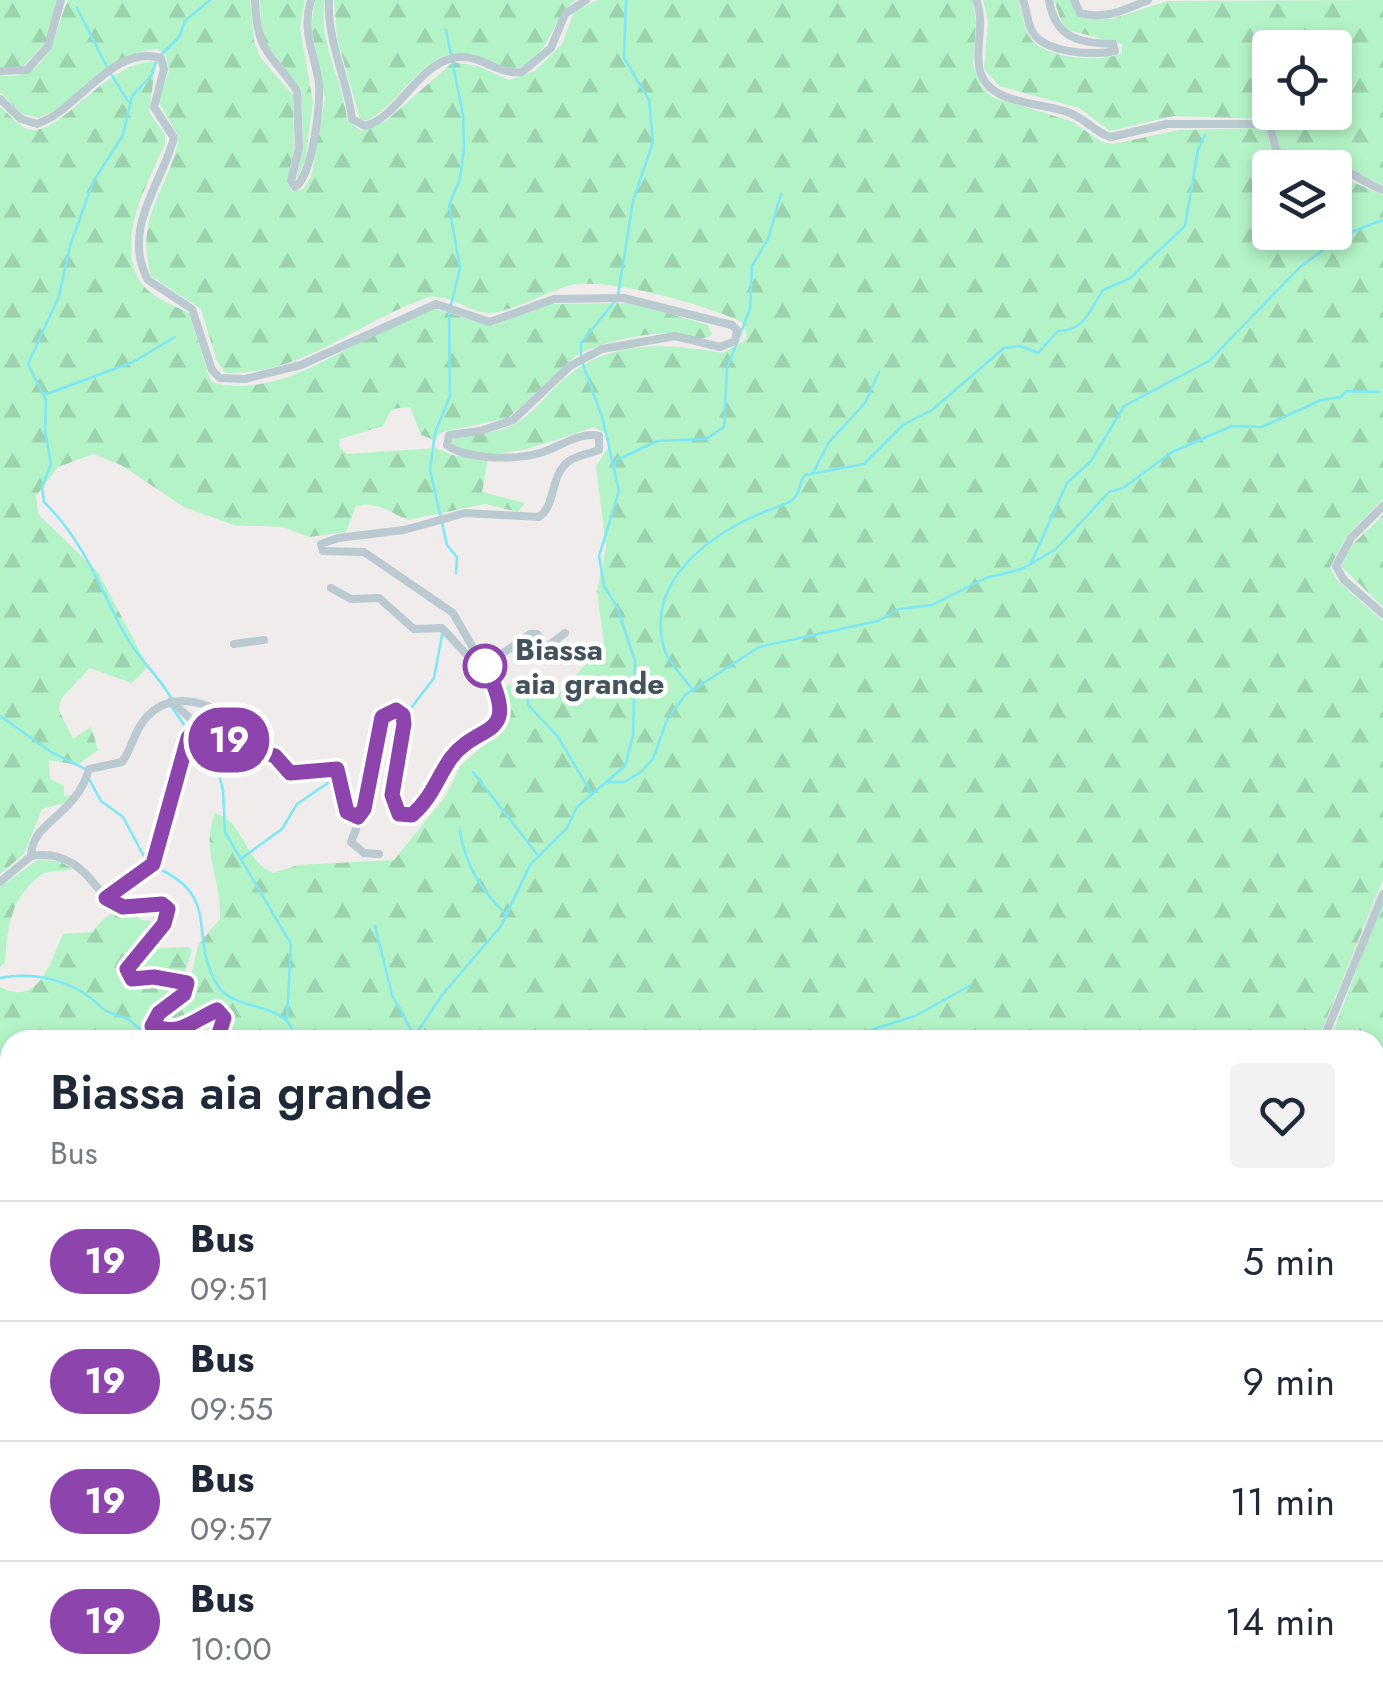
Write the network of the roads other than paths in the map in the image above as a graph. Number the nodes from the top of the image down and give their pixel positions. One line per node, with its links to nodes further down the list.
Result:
1 (61, 0): 11 (street)
2 (255, 0): 3 (street)
3 (311, 0)
4 (329, 0): 5 (street)
5 (586, 0)
6 (976, 0): 13 (street)
7 (1023, 0): 8 (street)
8 (1049, 0)
9 (1074, 0): 10 (street)
10 (1148, 0)
11 (0, 71)
12 (0, 99): 20 (street)
13 (1383, 190)
14 (1383, 506): 16 (street)
15 (331, 588): 20 (street)
16 (1383, 614)
17 (565, 633): 20 (street)
18 (264, 640): 19 (street)
19 (234, 644)
20 (485, 666): 26 (street)
21 (171, 702): 22 (street); 24 (street); 28 (street)
22 (232, 719)
23 (243, 728): 25 (street)
24 (202, 729): 25 (street); 31 (street)
25 (236, 743): 26 (street)
26 (358, 817): 27 (street)
27 (378, 854)
28 (31, 856): 29 (street); 31 (street)
29 (0, 882)
30 (1383, 894): 35 (street)
31 (106, 898): 33 (street)
32 (168, 1030): 34 (street)
33 (168, 1030)
34 (221, 1030)
35 (1327, 1030)

